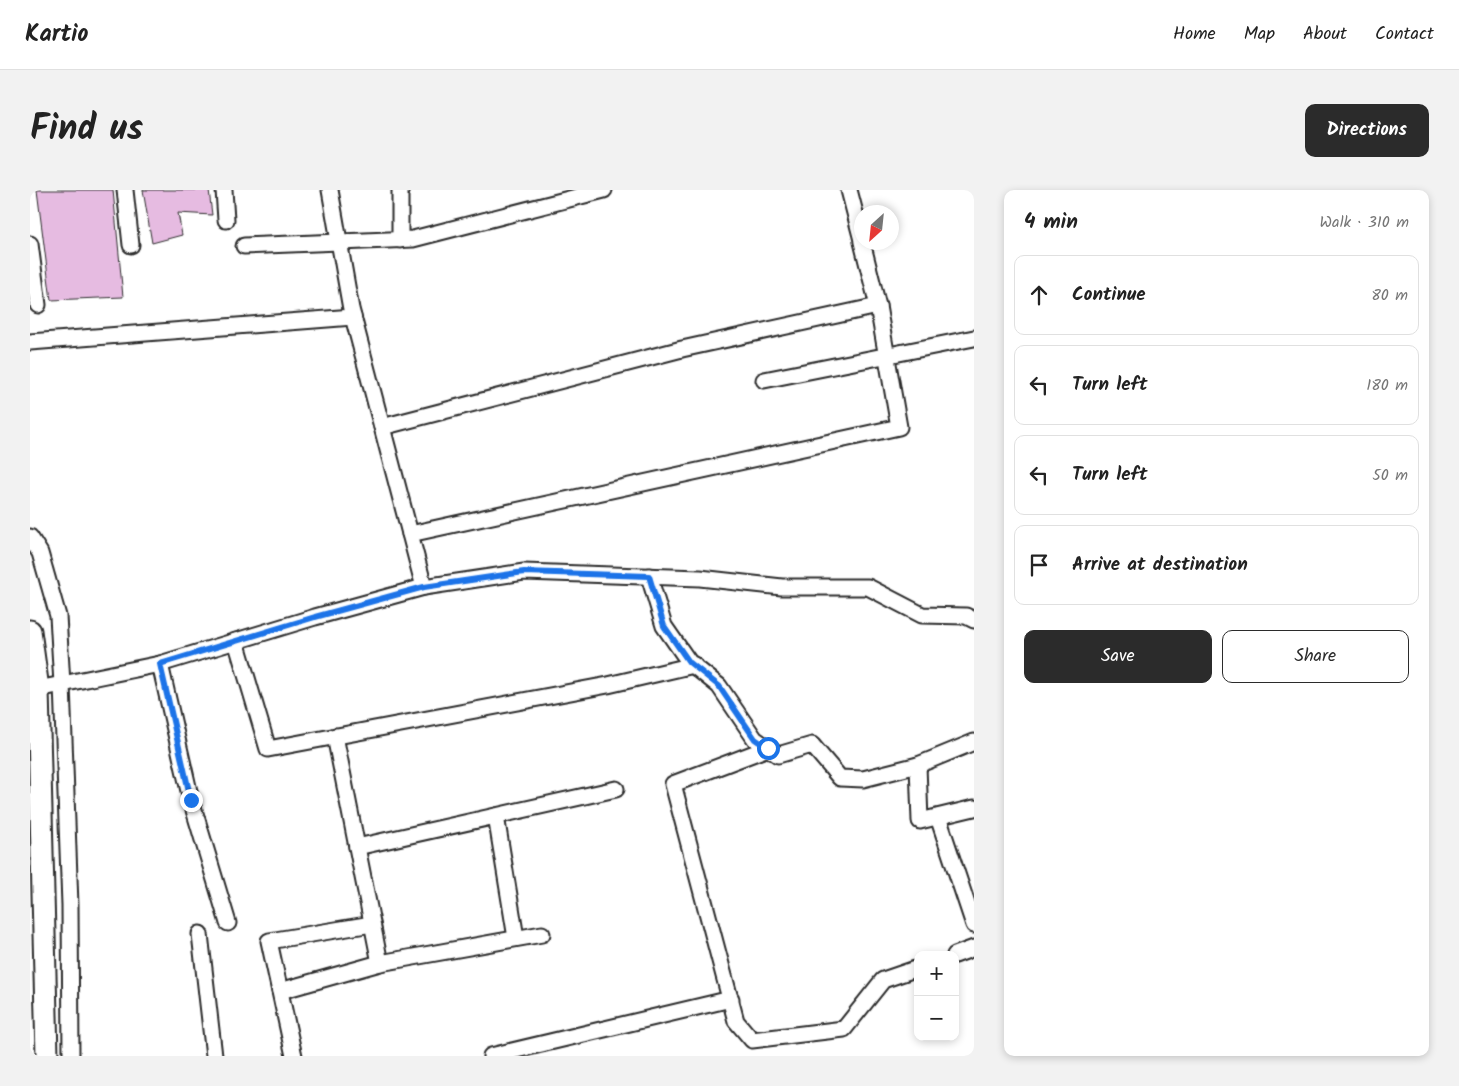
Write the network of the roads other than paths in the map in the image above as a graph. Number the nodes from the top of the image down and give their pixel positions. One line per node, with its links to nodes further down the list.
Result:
1 (125, 190): 12 (street)
2 (224, 190): 8 (street)
3 (330, 190): 10 (street)
4 (400, 190): 9 (street)
5 (604, 190): 9 (street)
6 (849, 190): 7 (street)
7 (854, 210)
8 (226, 220)
9 (400, 240): 10 (street)
10 (339, 242): 13 (street); 17 (street)
11 (30, 244): 15 (street)
12 (130, 245)
13 (244, 246)
14 (864, 250): 16 (street)
15 (38, 304)
16 (878, 306): 20 (street); 22 (street)
17 (353, 317): 19 (street); 22 (street)
18 (974, 338): 20 (street)
19 (30, 342)
20 (886, 356): 21 (street); 23 (street)
21 (764, 380)
22 (382, 427): 23 (street)
23 (410, 534): 26 (street)
24 (30, 537): 32 (street)
25 (649, 576): 26 (street); 27 (street); 31 (street)
26 (424, 587): 29 (street)
27 (974, 620)
28 (30, 631): 33 (street)
29 (236, 641): 30 (street); 34 (street)
30 (160, 664): 32 (street); 43 (street)
31 (694, 666): 34 (street); 36 (street)
32 (62, 684): 33 (street); 56 (street)
33 (38, 689): 55 (street)
34 (335, 736): 42 (street)
35 (974, 742): 37 (street)
36 (768, 748): 37 (street); 54 (street)
37 (918, 765): 41 (street)
38 (616, 789): 40 (street)
39 (974, 808): 41 (street)
40 (496, 816): 42 (street); 48 (street)
41 (938, 817): 45 (street)
42 (357, 847): 44 (street)
43 (228, 923)
44 (372, 924): 51 (street); 53 (street)
45 (974, 925)
46 (200, 934): 57 (street)
47 (542, 934): 48 (street)
48 (516, 938): 51 (street)
49 (974, 948): 50 (street)
50 (959, 954)
51 (380, 963): 53 (street)
52 (914, 969): 54 (street)
53 (280, 991): 58 (street)
54 (731, 999): 59 (street)
55 (47, 1056)
56 (71, 1056)
57 (214, 1056)
58 (294, 1056)
59 (491, 1056)

